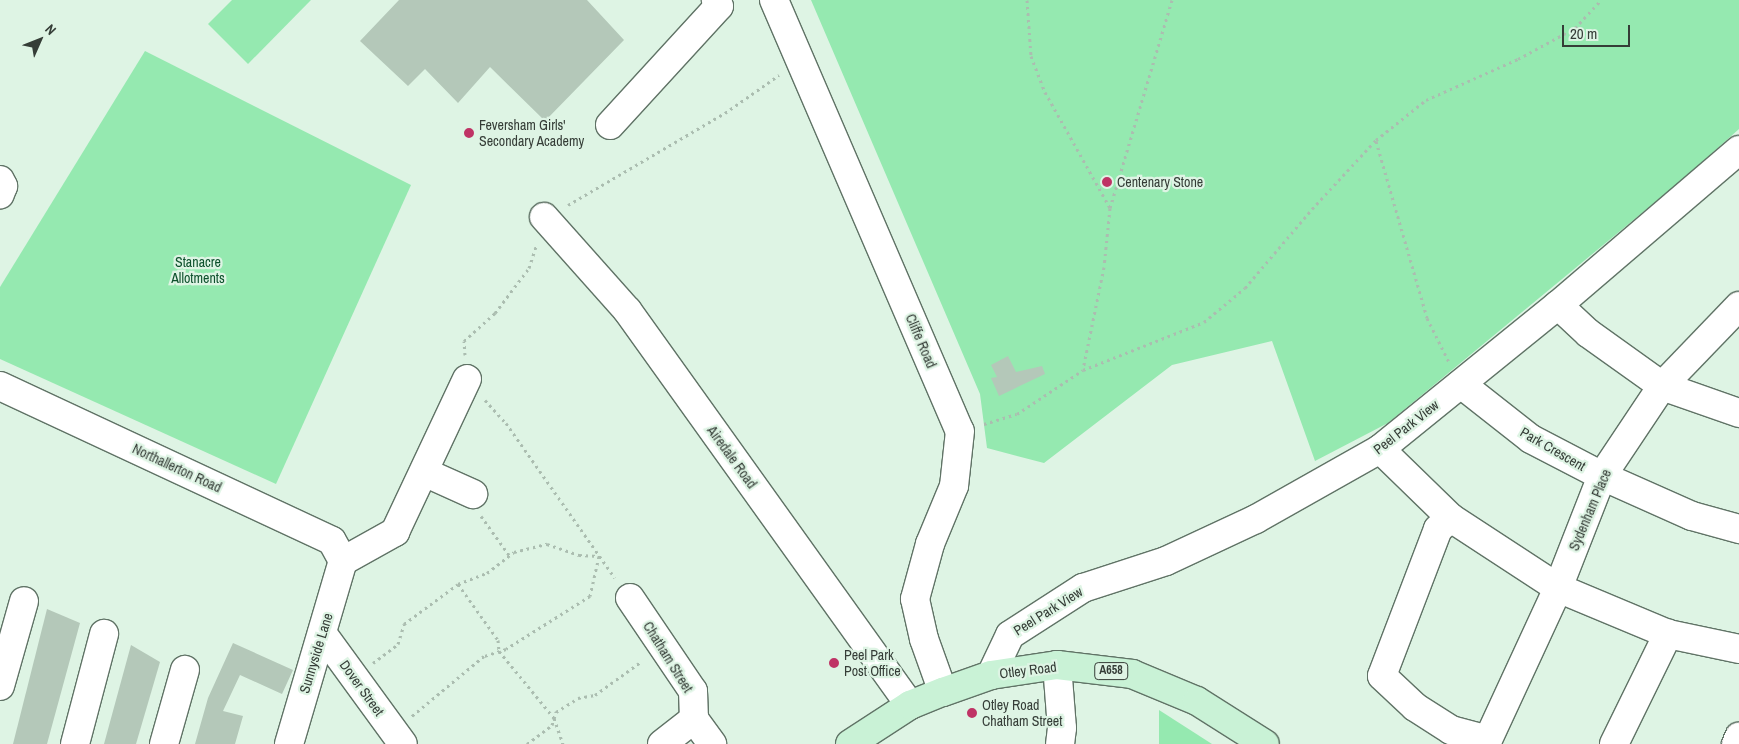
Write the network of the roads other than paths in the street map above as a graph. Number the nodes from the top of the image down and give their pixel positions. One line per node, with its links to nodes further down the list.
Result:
1 (716, 0): 3 (street)
2 (774, 0): 33 (street, Cliffe Road)
3 (610, 125)
4 (1739, 150): 8 (street, Peel Park View)
5 (0, 180): 6 (street)
6 (0, 194)
7 (544, 217): 34 (street, Airedale Road)
8 (1558, 305): 11 (street, Peel Park View); 13 (street)
9 (1739, 306): 13 (street, Sydenham Place)
10 (467, 379): 16 (street)
11 (1461, 384): 15 (street, Peel Park View); 17 (street, Park Crescent)
12 (0, 386): 21 (street, Northallerton Road)
13 (1662, 386): 14 (street); 17 (street, Sydenham Place)
14 (1739, 412)
15 (1380, 449): 19 (street); 31 (street, Peel Park View)
16 (424, 472): 18 (street); 21 (street)
17 (1602, 476): 20 (street, Park Crescent); 22 (street, Sydenham Place)
18 (473, 494)
19 (1451, 518): 22 (street); 39 (street)
20 (1739, 528)
21 (343, 561): 25 (street, Sunnyside Lane)
22 (1558, 588): 27 (street); 39 (street, Sydenham Place)
23 (630, 598): 35 (street, Chatham Street)
24 (24, 601): 32 (street)
25 (322, 633): 37 (street, Dover Street); 42 (street, Sunnyside Lane)
26 (104, 634): 40 (street)
27 (1668, 634): 28 (street); 47 (street)
28 (1739, 649)
29 (1057, 665): 31 (main road, Otley Road / A658); 38 (street); 46 (main road, Otley Road / A658)
30 (185, 670): 41 (street)
31 (992, 675): 33 (main road, Otley Road / A658)
32 (0, 686)
33 (943, 692): 34 (main road, Otley Road / A658)
34 (910, 705): 45 (main road, Otley Road / A658)
35 (694, 719): 43 (street); 44 (street)
36 (1739, 736): 48 (street)
37 (398, 738)
38 (1055, 739)
39 (1487, 742)
40 (75, 744)
41 (164, 744)
42 (289, 744)
43 (662, 744)
44 (712, 744)
45 (850, 744)
46 (1265, 744)
47 (1614, 744)
48 (1736, 744)

